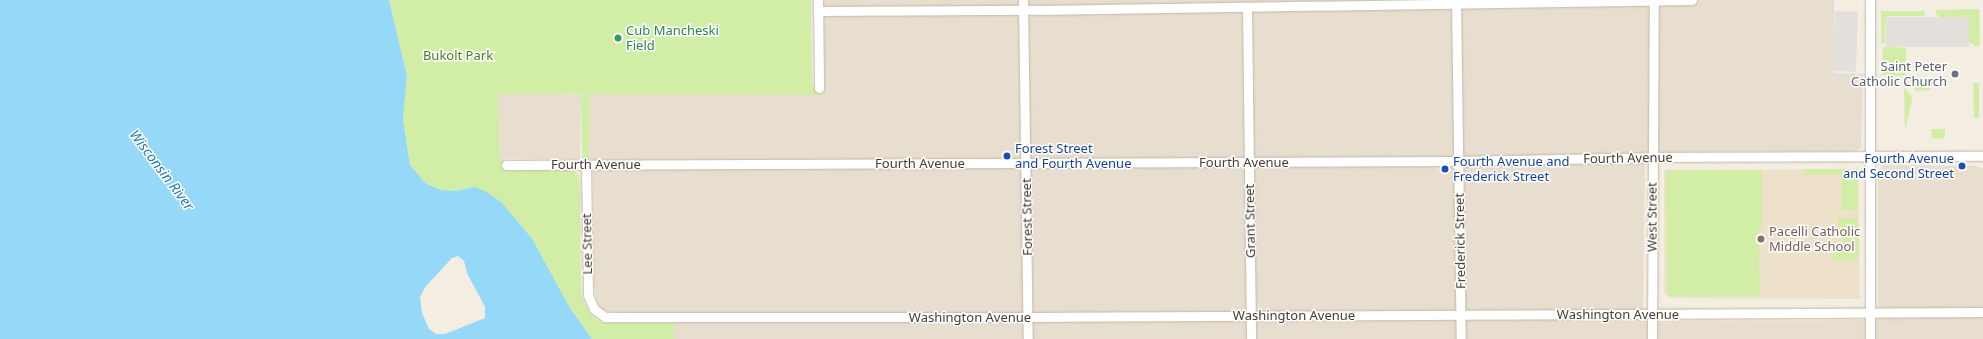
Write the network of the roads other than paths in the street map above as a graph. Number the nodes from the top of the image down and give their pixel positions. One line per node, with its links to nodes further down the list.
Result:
1 (818, 0): 9 (street)
2 (1023, 0): 8 (street, Forest Street)
3 (1654, 0): 4 (street); 6 (street); 13 (street, West Street)
4 (1692, 0)
5 (1870, 0): 11 (street)
6 (1456, 2): 7 (street); 14 (street, Frederick Street)
7 (1247, 6): 8 (street); 16 (street, Grant Street)
8 (1024, 10): 9 (street); 15 (street, Forest Street)
9 (818, 11): 10 (street)
10 (819, 88)
11 (1869, 156): 12 (street, Fourth Avenue); 13 (street, Fourth Avenue); 19 (street)
12 (1983, 156)
13 (1652, 157): 14 (street, Fourth Avenue); 21 (street, West Street)
14 (1459, 161): 16 (street, Fourth Avenue); 23 (street, Frederick Street)
15 (1026, 162): 16 (street, Fourth Avenue); 18 (street, Fourth Avenue); 25 (street, Forest Street)
16 (1250, 162): 22 (street, Grant Street)
17 (506, 164): 18 (street, Fourth Avenue)
18 (586, 164): 24 (street, Lee Street)
19 (1870, 312): 20 (street, Washington Avenue); 21 (street, Washington Avenue); 30 (street)
20 (1983, 312)
21 (1652, 314): 23 (street, Washington Avenue); 29 (street, West Street)
22 (1252, 315): 23 (street, Washington Avenue); 25 (street, Washington Avenue); 27 (street, Grant Street)
23 (1461, 315): 28 (street, Frederick Street)
24 (605, 317): 25 (street, Washington Avenue)
25 (1028, 317): 26 (street, Forest Street)
26 (1028, 339)
27 (1251, 339)
28 (1461, 339)
29 (1652, 339)
30 (1870, 339)

